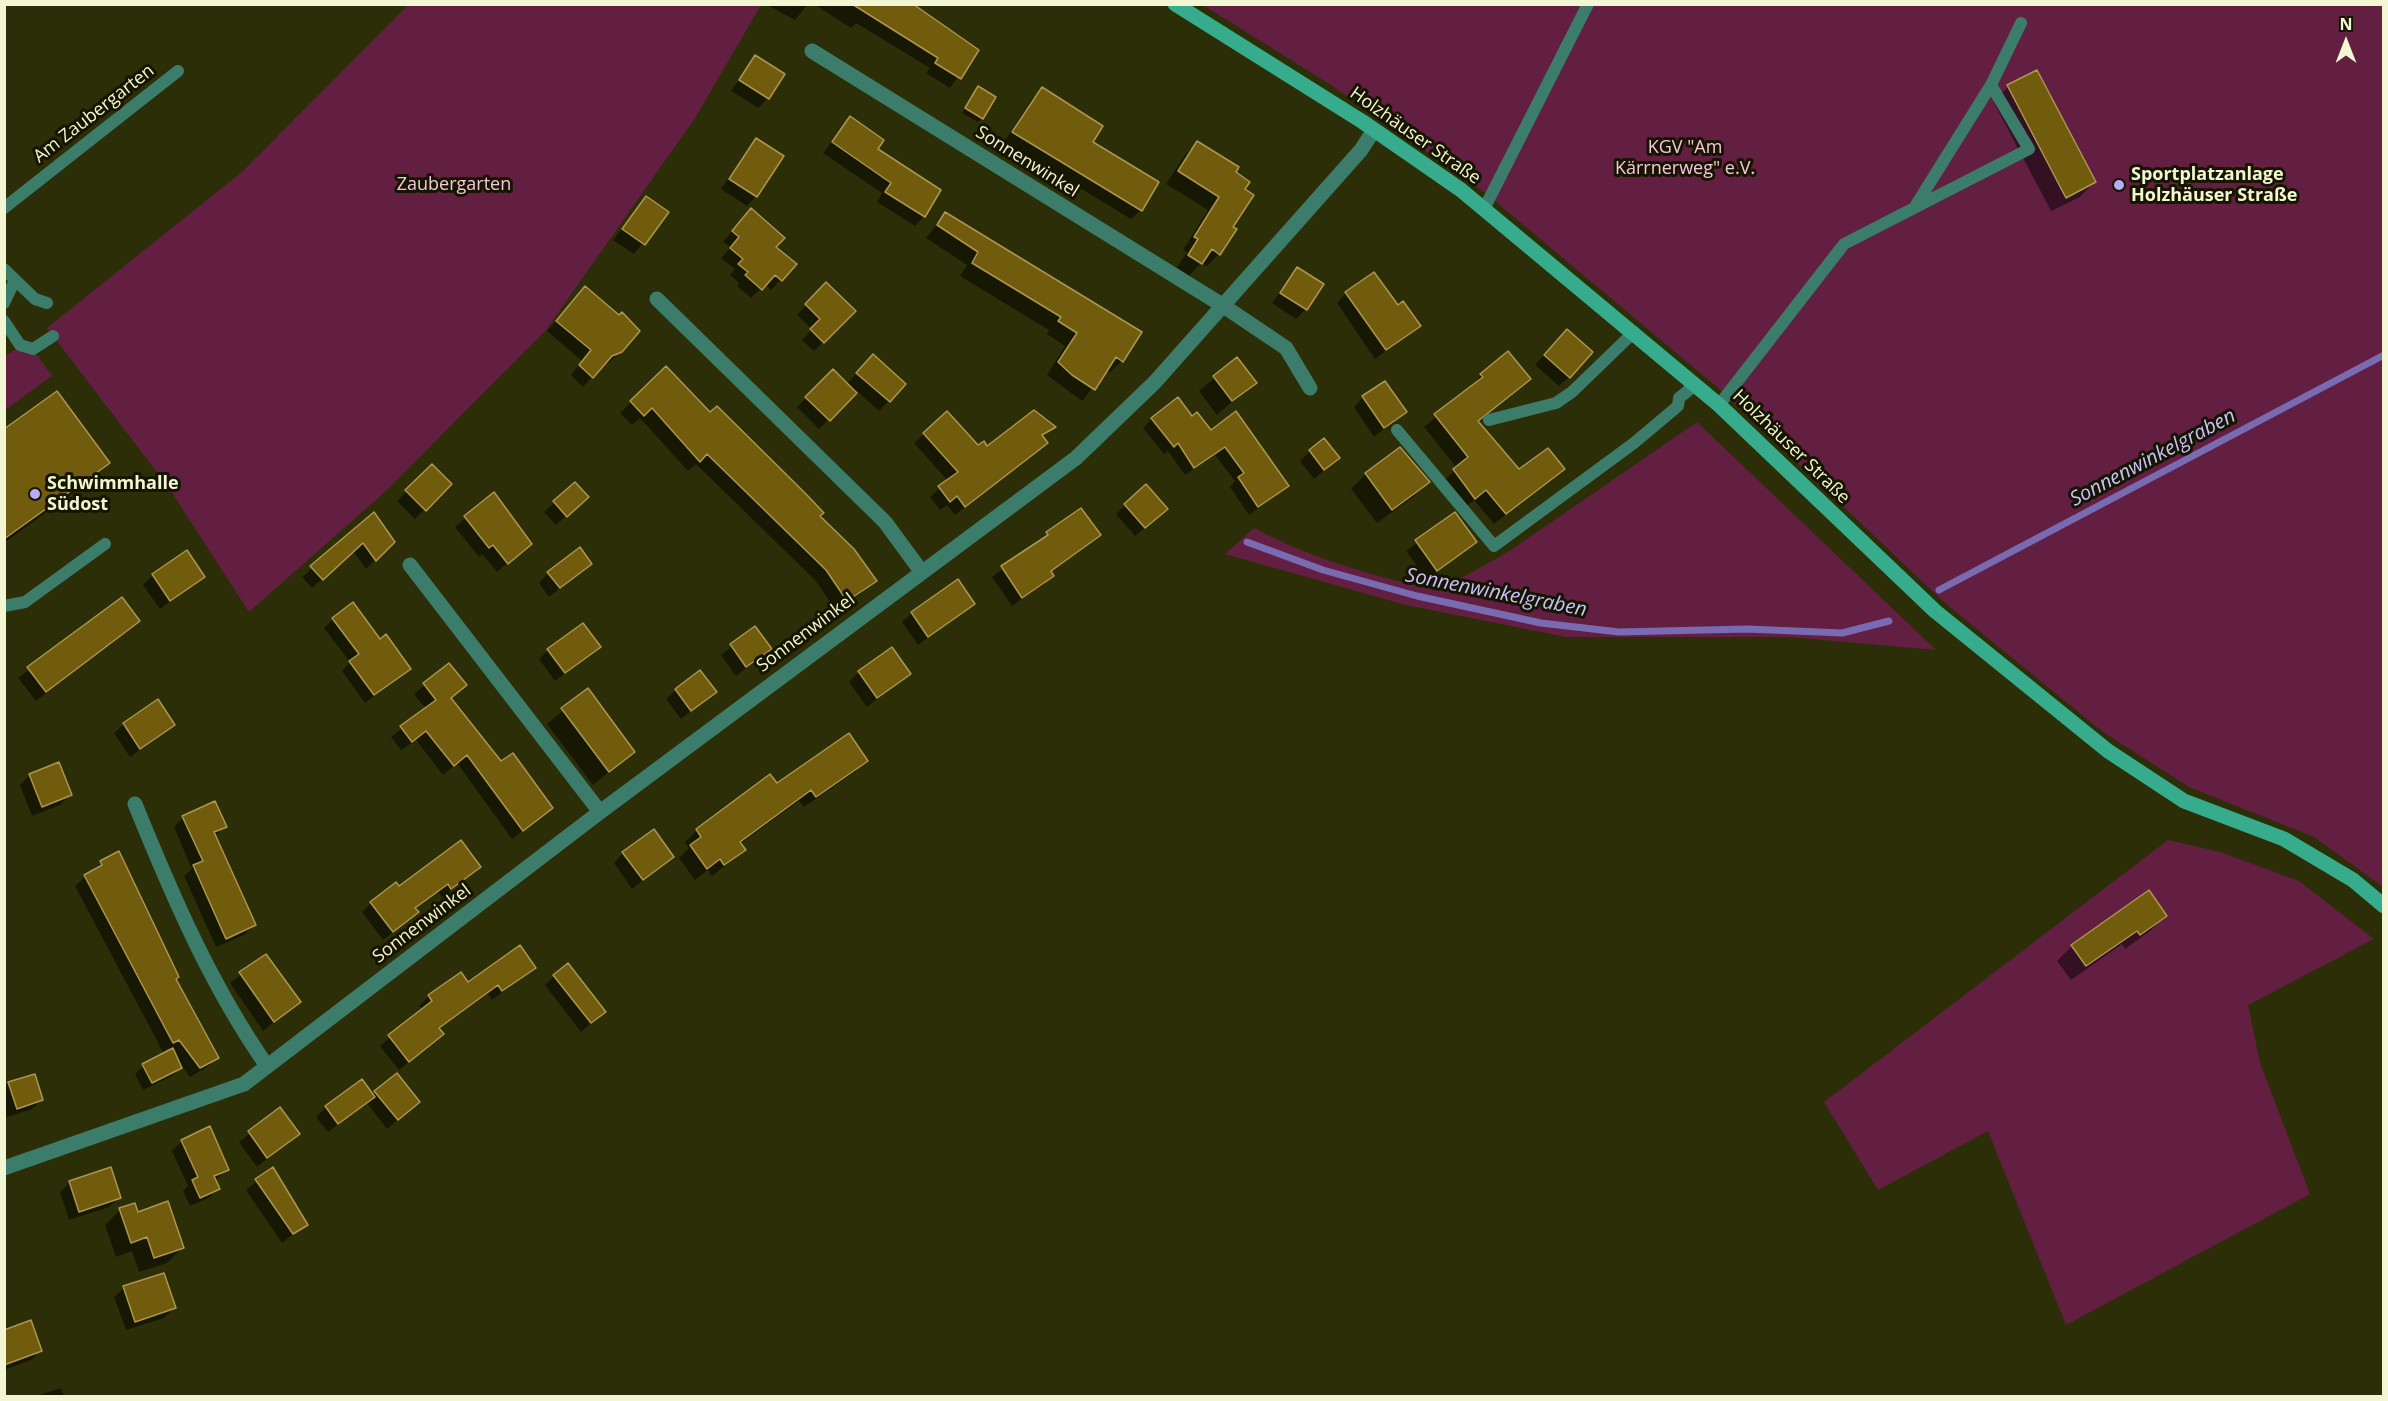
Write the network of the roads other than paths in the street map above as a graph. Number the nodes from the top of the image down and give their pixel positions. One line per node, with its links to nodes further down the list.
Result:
1 (1175, 4): 3 (main road, Holzhäuser Straße)
2 (1588, 4): 11 (lane)
3 (1196, 10): 8 (main road, Holzhäuser Straße)
4 (2021, 23): 7 (lane)
5 (812, 51): 17 (street, Sonnenwinkel)
6 (178, 71): 10 (lane, Am Zaubergarten)
7 (1991, 85): 9 (lane); 9 (lane)
8 (1374, 130): 11 (main road, Holzhäuser Straße); 17 (street, Sonnenwinkel)
9 (1915, 206): 23 (lane)
10 (4, 208)
11 (1484, 209): 19 (main road, Holzhäuser Straße)
12 (4, 268): 13 (lane)
13 (15, 280): 15 (lane); 16 (lane)
14 (657, 299): 28 (street)
15 (4, 303)
16 (47, 303)
17 (1222, 305): 22 (street, Sonnenwinkel); 28 (street, Sonnenwinkel)
18 (4, 321): 20 (lane)
19 (1634, 332): 21 (main road, Holzhäuser Straße); 24 (lane)
20 (53, 336)
21 (1695, 384): 23 (main road, Holzhäuser Straße); 25 (lane)
22 (1310, 388)
23 (1719, 405): 32 (main road, Holzhäuser Straße)
24 (1489, 420)
25 (1397, 430)
26 (105, 544): 29 (lane)
27 (410, 565): 31 (street)
28 (921, 571): 31 (street, Sonnenwinkel)
29 (4, 606)
30 (135, 804): 33 (street)
31 (600, 812): 33 (street, Sonnenwinkel)
32 (2384, 906)
33 (267, 1066): 34 (street, Sonnenwinkel)
34 (4, 1168)

